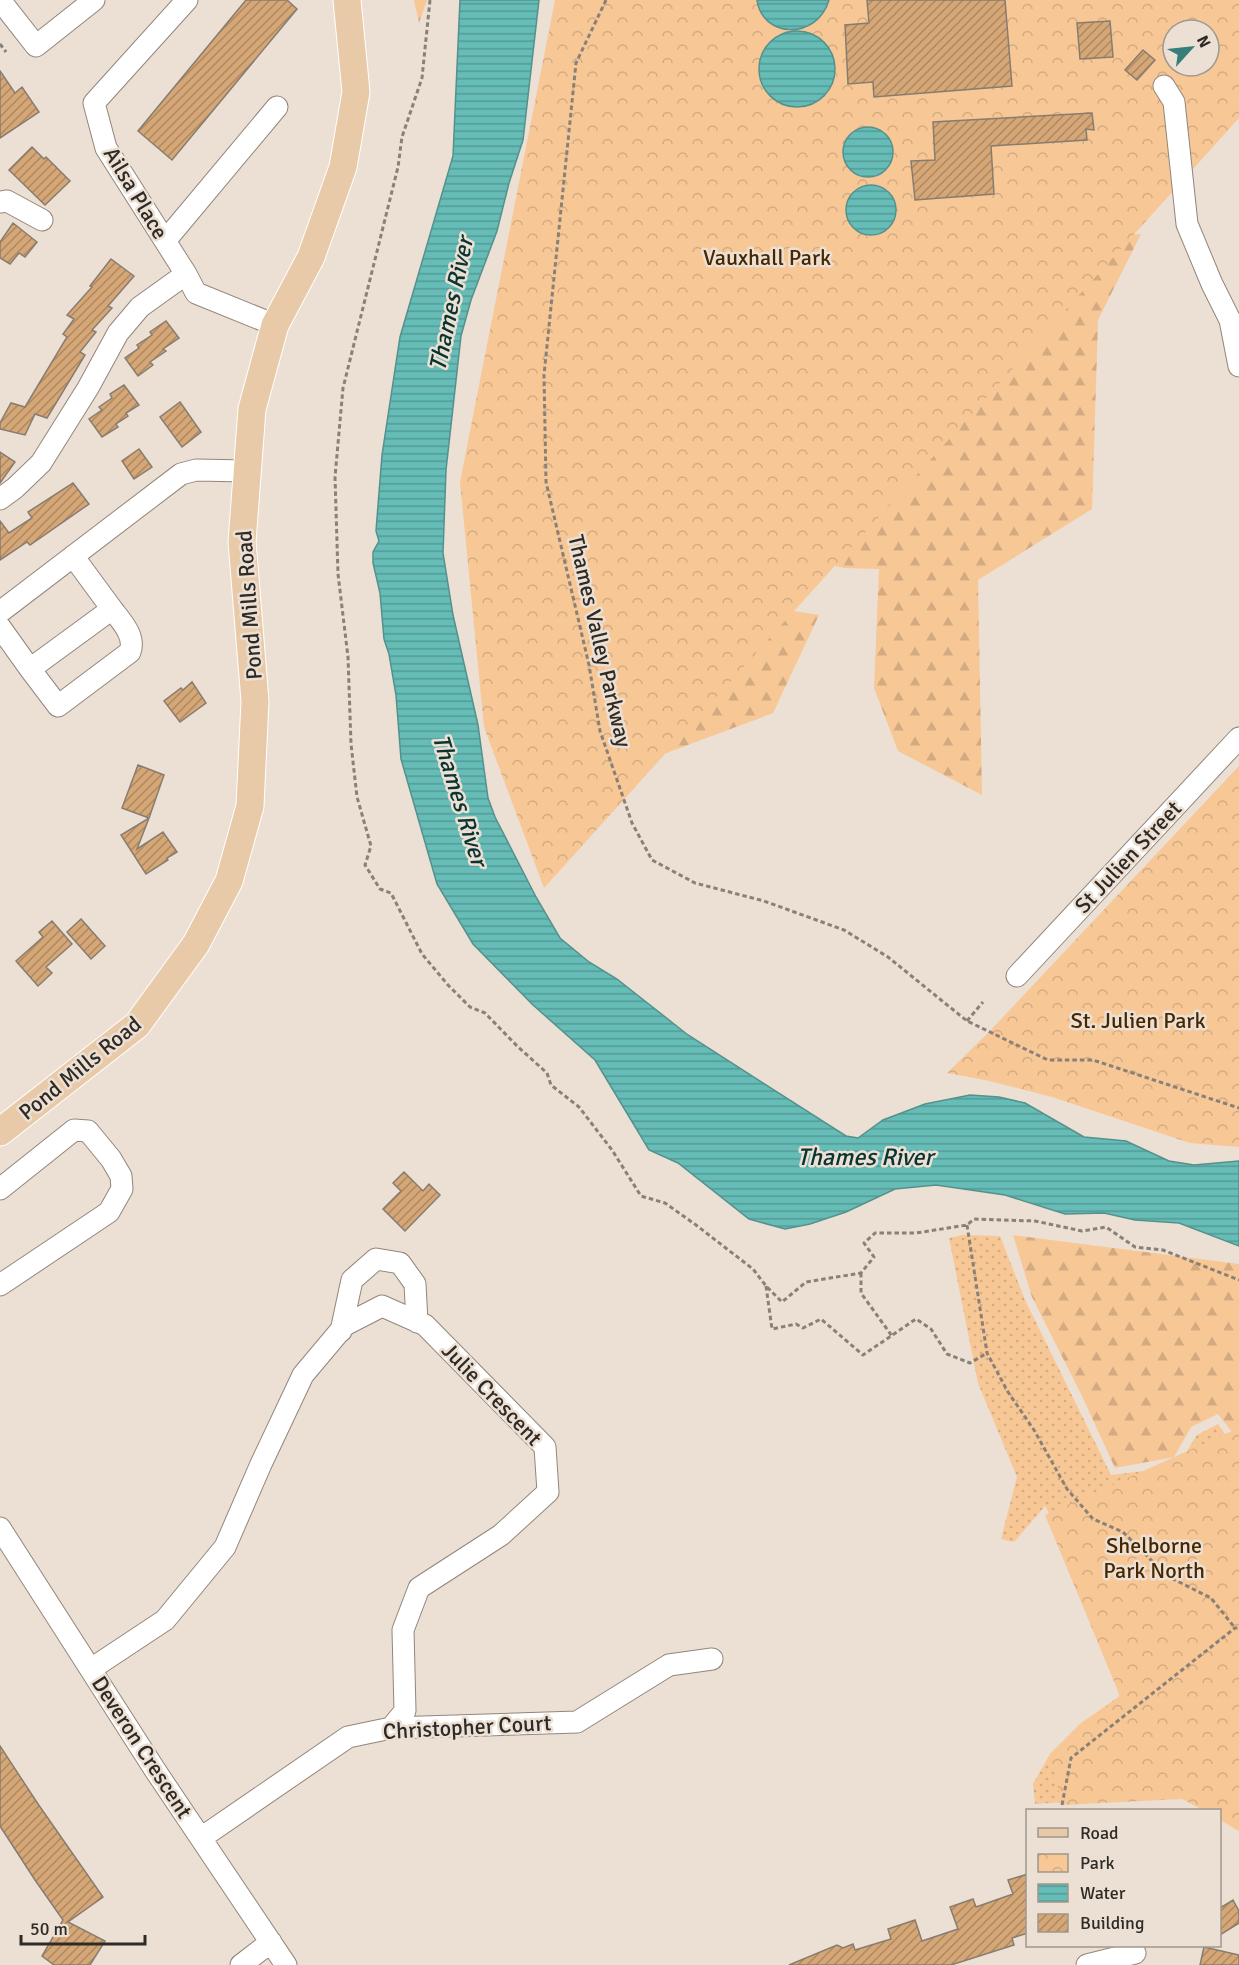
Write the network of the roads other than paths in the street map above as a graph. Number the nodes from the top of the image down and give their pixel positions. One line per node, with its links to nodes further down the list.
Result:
1 (0, 0): 2 (street)
2 (94, 0)
3 (187, 0): 9 (street, Ailsa Place)
4 (347, 0): 11 (main road, Pond Mills Road)
5 (1164, 86): 12 (street)
6 (277, 107): 9 (street)
7 (0, 202): 8 (street)
8 (42, 220)
9 (165, 241): 10 (street, Ailsa Place)
10 (186, 274): 11 (street, Ailsa Place); 14 (street)
11 (275, 325): 13 (main road, Pond Mills Road)
12 (1239, 366)
13 (247, 471): 15 (street); 22 (main road, Pond Mills Road)
14 (0, 499)
15 (74, 556): 16 (street); 17 (street)
16 (112, 609): 19 (street); 19 (street)
17 (0, 612)
18 (0, 627): 19 (street)
19 (30, 669)
20 (1239, 738): 21 (street, St Julien Street)
21 (1017, 976)
22 (0, 1132)
23 (0, 1189): 24 (street)
24 (0, 1286)
25 (417, 1322): 26 (street, Julie Crescent); 26 (street, Julie Crescent); 30 (street, Julie Crescent)
26 (341, 1331): 29 (street, Julie Crescent)
27 (0, 1528): 29 (street, Deveron Crescent)
28 (712, 1659): 30 (street, Christopher Court)
29 (91, 1669): 31 (street, Deveron Crescent)
30 (391, 1728): 31 (street, Christopher Court)
31 (201, 1838): 32 (street, Deveron Crescent)
32 (271, 1942): 34 (street); 35 (street, Deveron Crescent)
33 (1135, 1953): 36 (street)
34 (241, 1965)
35 (286, 1965)
36 (1088, 1965)

